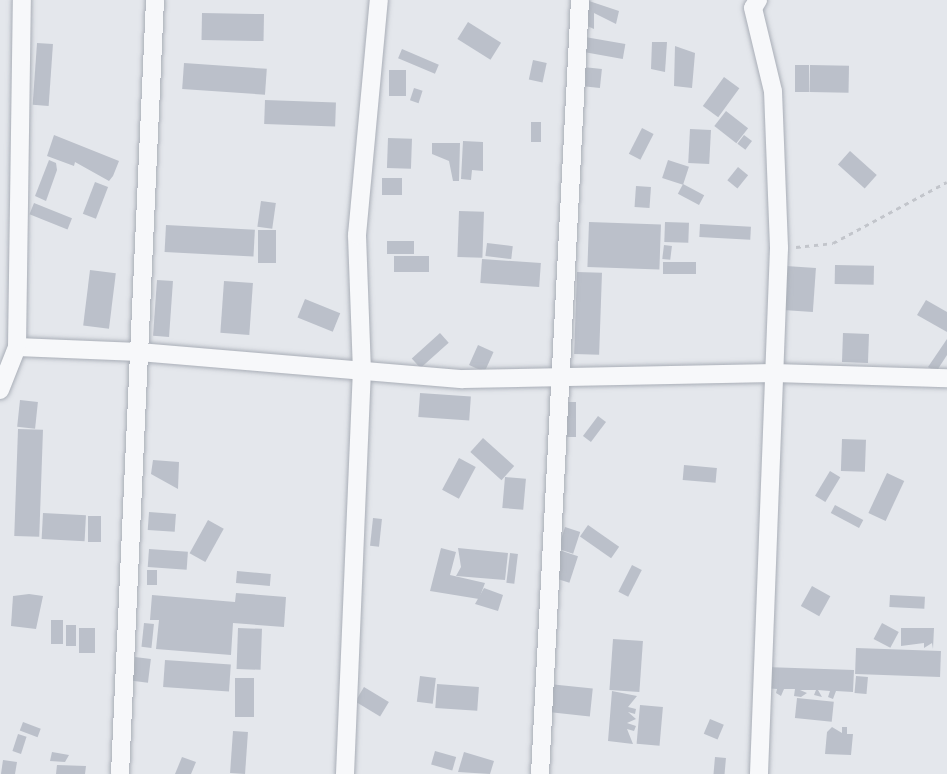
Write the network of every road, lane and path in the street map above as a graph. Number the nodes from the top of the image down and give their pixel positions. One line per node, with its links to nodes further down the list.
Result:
1 (22, 0): 8 (street)
2 (155, 0): 9 (street)
3 (379, 0): 10 (street)
4 (580, 0): 13 (street)
5 (758, 0): 7 (street)
6 (947, 182): 7 (path)
7 (779, 249): 11 (street)
8 (17, 347): 9 (street); 14 (street)
9 (139, 352): 10 (street); 15 (street)
10 (362, 372): 13 (street); 16 (street)
11 (774, 373): 12 (street); 13 (street); 18 (street)
12 (947, 378)
13 (560, 380): 17 (street)
14 (0, 390)
15 (120, 774)
16 (345, 774)
17 (540, 774)
18 (759, 774)

